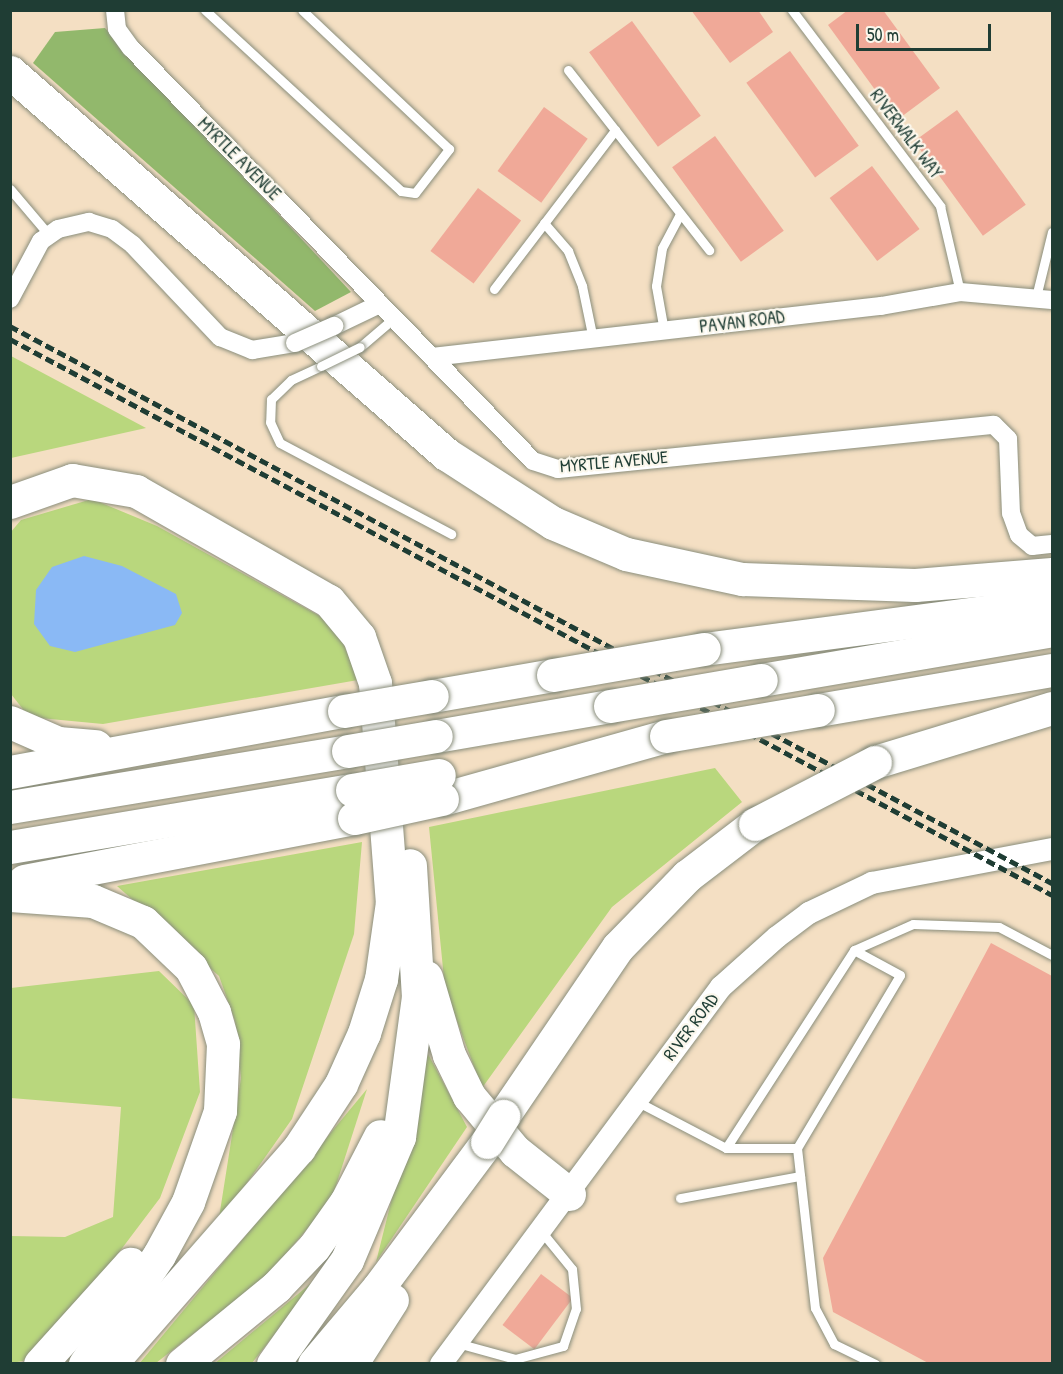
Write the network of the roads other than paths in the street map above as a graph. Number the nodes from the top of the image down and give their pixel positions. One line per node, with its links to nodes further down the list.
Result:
1 (115, 10): 18 (street, MYRTLE AVENUE)
2 (205, 10): 3 (lane)
3 (302, 10)
4 (792, 10): 15 (lane, RIVERWALK WAY)
5 (568, 70): 7 (lane)
6 (10, 72): 27 (highway)
7 (615, 130): 9 (lane); 10 (lane)
8 (10, 189): 12 (lane)
9 (681, 214): 13 (lane); 20 (lane)
10 (544, 223): 14 (lane); 21 (lane)
11 (1053, 232): 17 (lane)
12 (49, 235): 16 (street); 18 (street, bridge)
13 (709, 250)
14 (494, 289)
15 (960, 292): 17 (street, PAVAN ROAD); 20 (street, PAVAN ROAD)
16 (10, 299)
17 (1044, 299)
18 (380, 304): 19 (street, MYRTLE AVENUE)
19 (394, 318): 22 (street, MYRTLE AVENUE); 25 (lane, bridge)
20 (664, 331): 21 (street, PAVAN ROAD)
21 (593, 339): 22 (street, PAVAN ROAD)
22 (432, 357): 26 (street, MYRTLE AVENUE)
23 (10, 478): 43 (highway)
24 (10, 502): 57 (highway)
25 (451, 534)
26 (1053, 544)
27 (1053, 574)
28 (1053, 603): 33 (highway, bridge)
29 (1053, 630): 36 (highway, bridge)
30 (1053, 670): 35 (highway, bridge)
31 (1053, 708): 46 (highway, bridge)
32 (10, 722): 33 (highway)
33 (232, 730): 34 (highway)
34 (10, 772)
35 (353, 804): 37 (highway); 39 (highway)
36 (10, 807)
37 (10, 847)
38 (1053, 849): 45 (street, RIVER ROAD)
39 (10, 884)
40 (10, 895): 47 (highway)
41 (854, 950): 42 (lane); 48 (lane); 49 (lane)
42 (1053, 955)
43 (419, 958): 44 (highway); 51 (highway)
44 (416, 1017): 58 (highway); 59 (highway)
45 (636, 1100): 48 (lane); 51 (street, RIVER ROAD)
46 (495, 1129): 60 (highway); 61 (highway)
47 (210, 1143): 55 (highway); 56 (highway)
48 (726, 1148): 49 (lane)
49 (797, 1148): 50 (lane)
50 (800, 1176): 52 (lane); 63 (lane)
51 (569, 1194): 53 (street, RIVER ROAD)
52 (680, 1198)
53 (541, 1232): 54 (street, RIVER ROAD); 54 (lane)
54 (457, 1343): 62 (street, RIVER ROAD)
55 (40, 1364)
56 (85, 1364)
57 (110, 1364)
58 (182, 1364)
59 (273, 1364)
60 (314, 1364)
61 (351, 1364)
62 (441, 1364)
63 (875, 1364)

